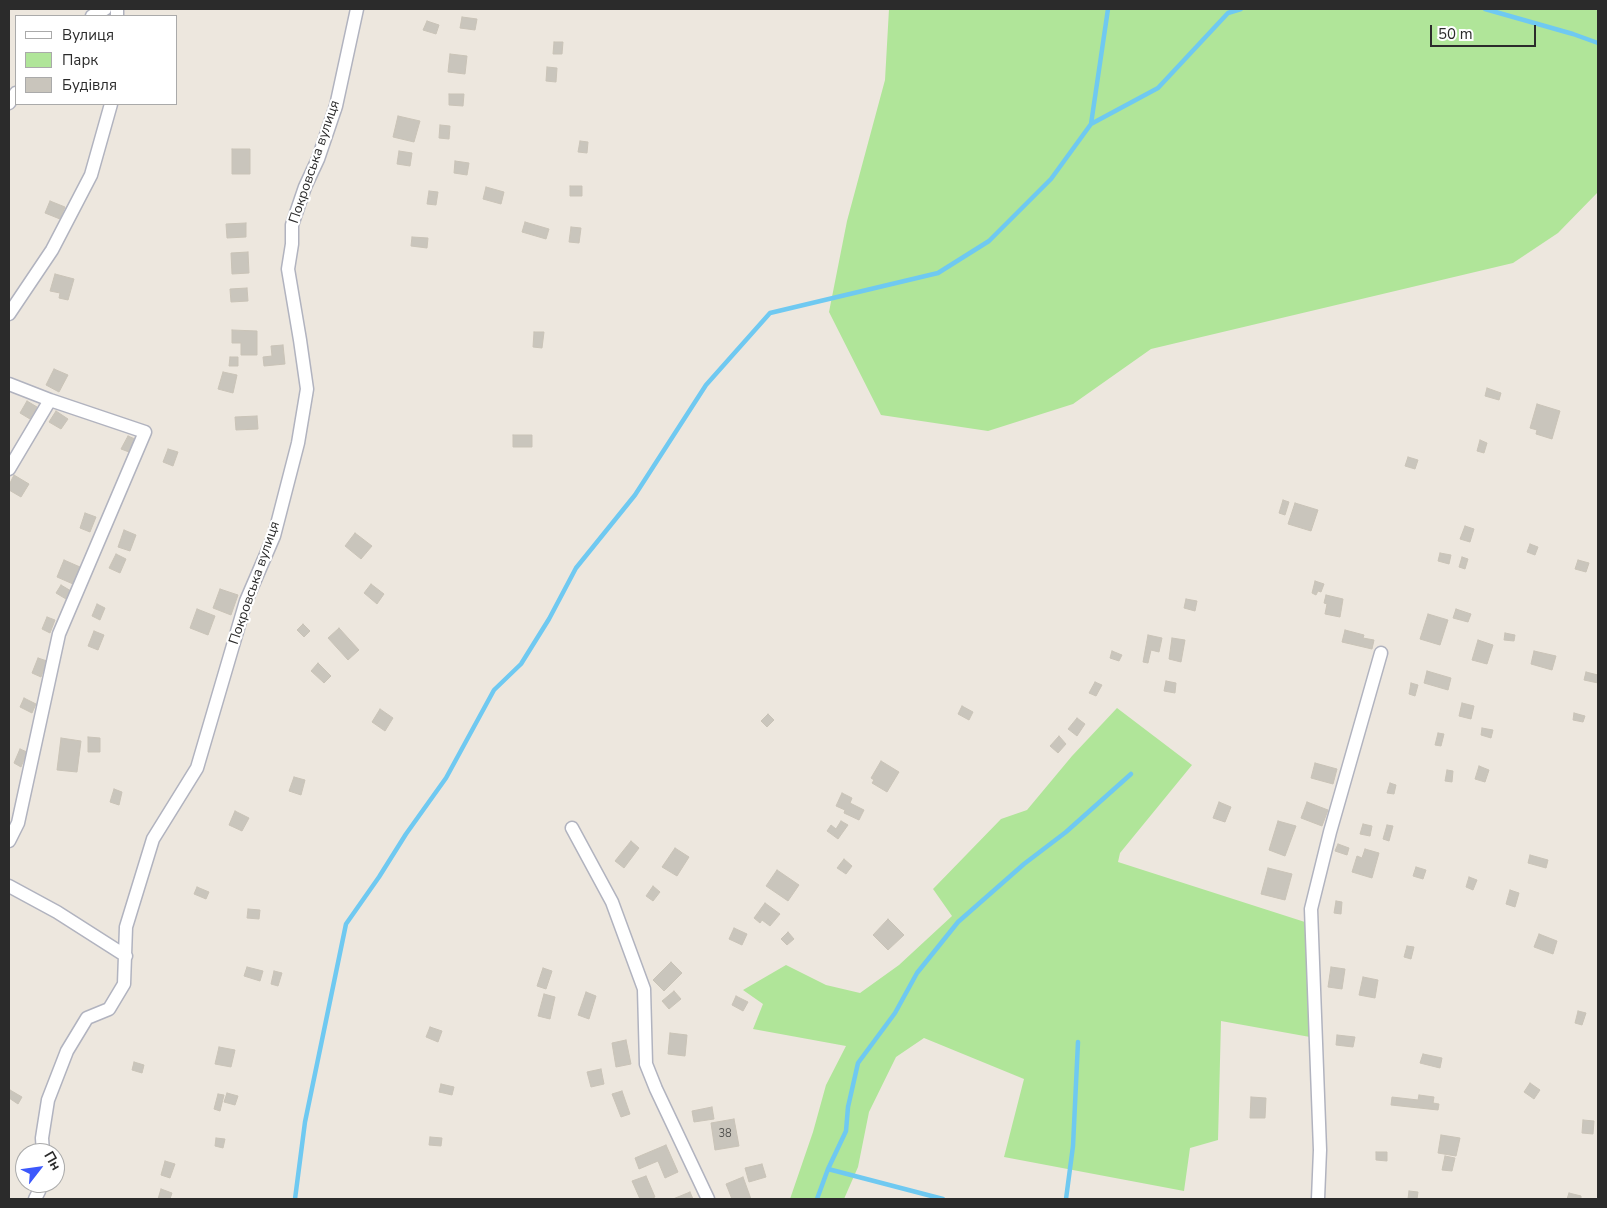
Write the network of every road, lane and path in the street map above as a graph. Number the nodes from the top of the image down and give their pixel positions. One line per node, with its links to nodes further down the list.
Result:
1 (105, 9): 3 (street)
2 (355, 9): 13 (street, Покровська вулиця)
3 (94, 15)
4 (110, 105): 5 (street)
5 (9, 314)
6 (9, 384): 7 (street)
7 (50, 400): 8 (street); 11 (street)
8 (9, 469)
9 (1381, 653): 16 (street)
10 (572, 828): 15 (street)
11 (9, 841)
12 (9, 886): 13 (street)
13 (126, 956): 14 (street, Покровська вулиця)
14 (42, 1143)
15 (708, 1199)
16 (1318, 1199)

